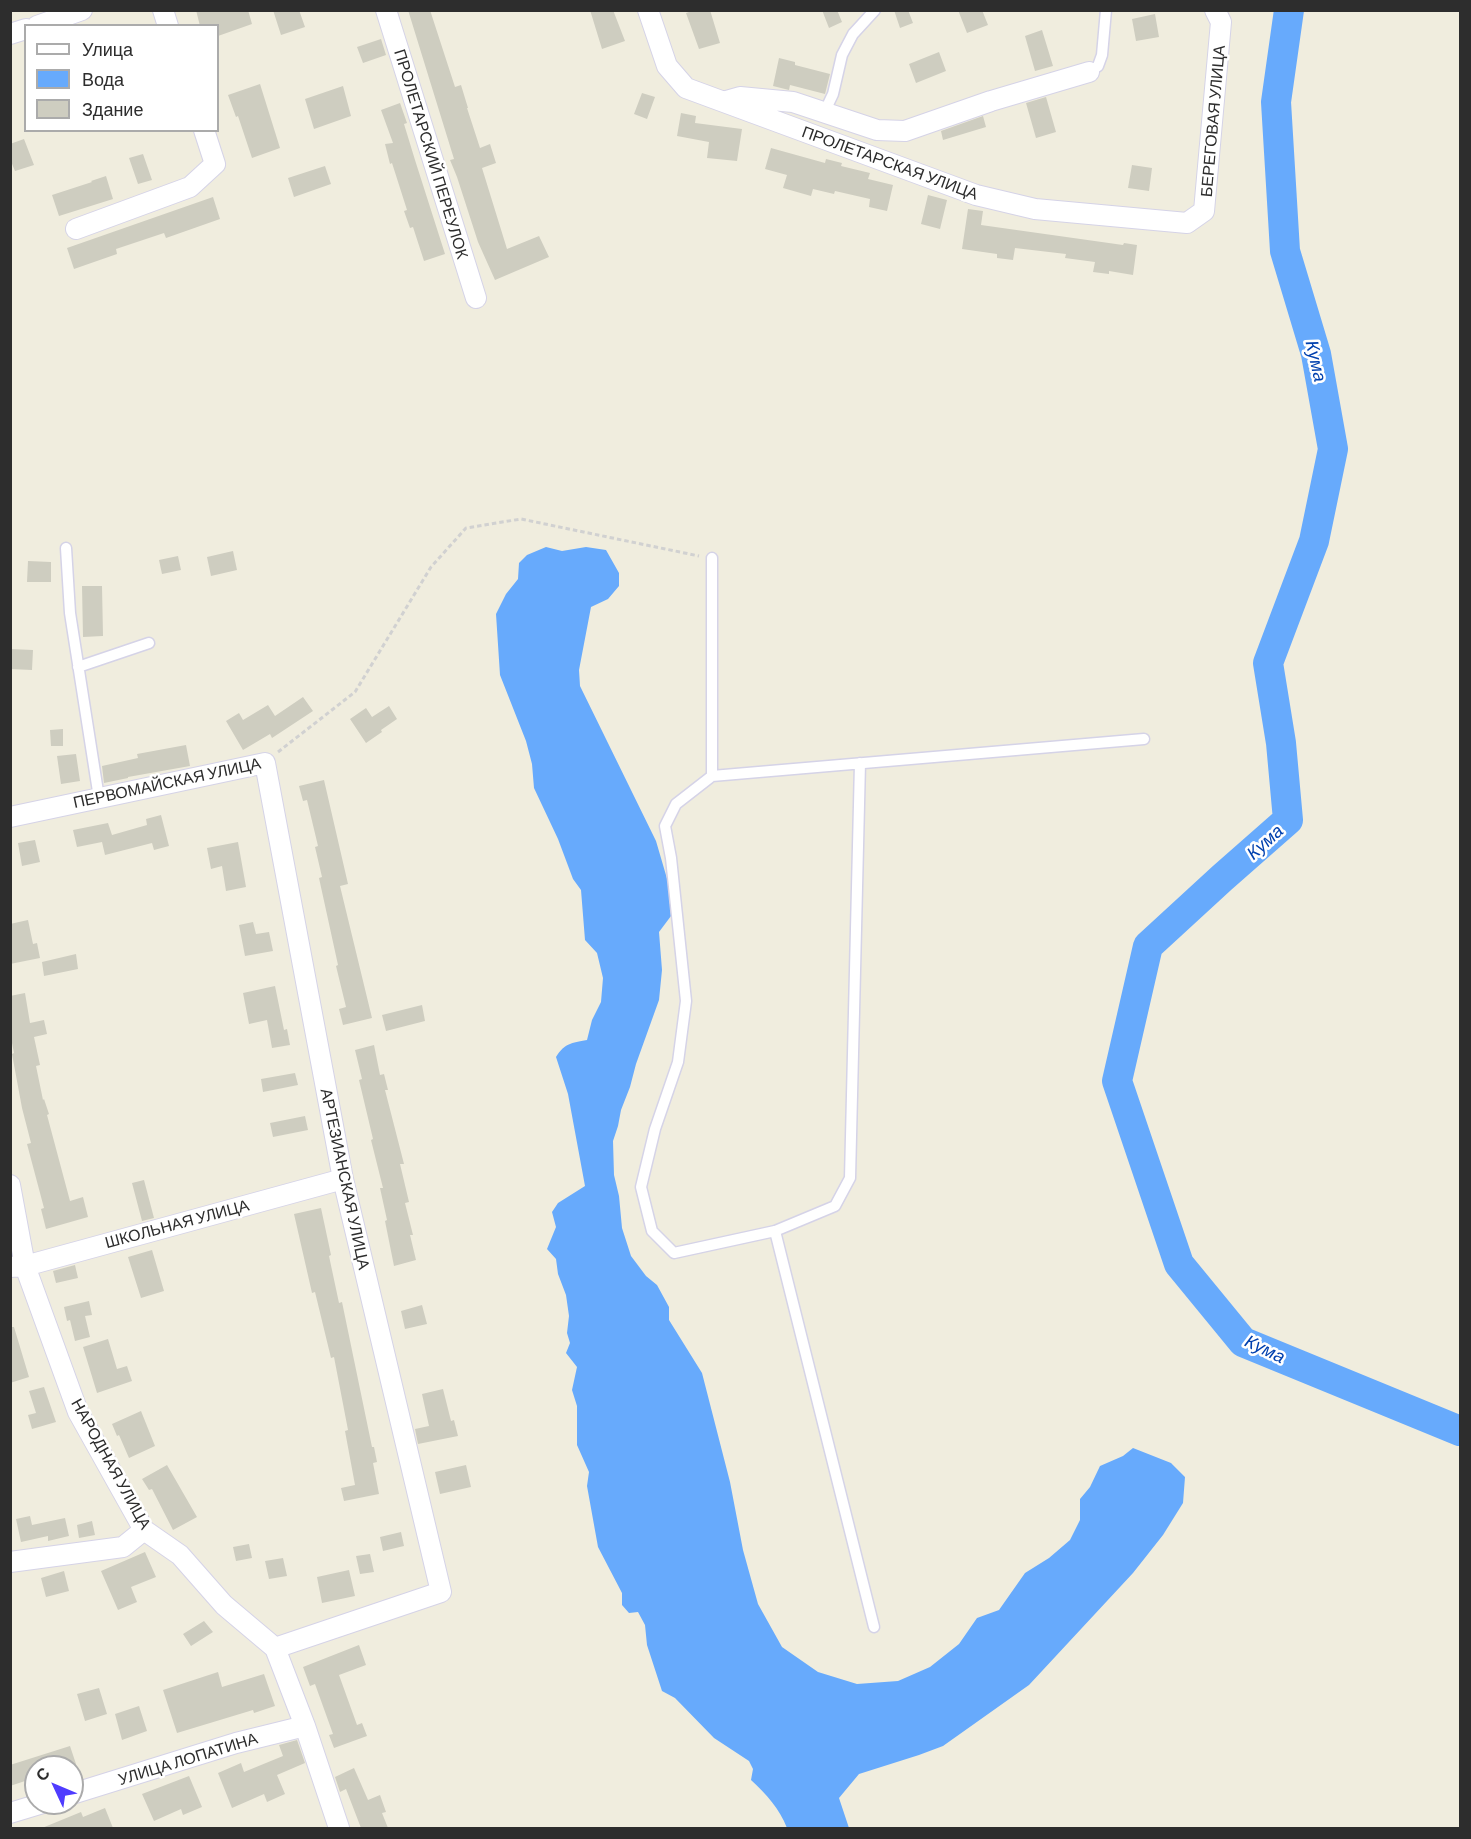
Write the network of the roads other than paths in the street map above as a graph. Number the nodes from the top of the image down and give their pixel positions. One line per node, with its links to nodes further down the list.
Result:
1 (82, 10): 7 (street)
2 (386, 10): 14 (street, ПРОЛЕТАРСКИЙ ПЕРЕУЛОК)
3 (648, 10): 9 (street, ПРОЛЕТАРСКАЯ УЛИЦА)
4 (874, 10): 10 (lane)
5 (1106, 10): 8 (lane)
6 (1215, 10): 12 (street, БЕРЕГОВАЯ УЛИЦА)
7 (43, 24)
8 (1089, 72): 10 (street)
9 (723, 102): 10 (street); 12 (street, ПРОЛЕТАРСКАЯ УЛИЦА)
10 (824, 112)
11 (205, 132): 13 (street)
12 (1187, 224)
13 (76, 229)
14 (476, 298)
15 (66, 548): 18 (lane)
16 (712, 558): 22 (lane)
17 (149, 643): 18 (lane)
18 (78, 667): 23 (lane)
19 (1144, 739): 21 (lane)
20 (265, 763): 23 (street, ПЕРВОМАЙСКАЯ УЛИЦА); 25 (street, АРТЕЗИАНСКАЯ УЛИЦА)
21 (860, 763): 22 (lane); 27 (lane)
22 (712, 776): 27 (lane)
23 (99, 798): 24 (street, ПЕРВОМАЙСКАЯ УЛИЦА)
24 (10, 817)
25 (343, 1179): 28 (street, ШКОЛЬНАЯ УЛИЦА); 32 (street, АРТЕЗИАНСКАЯ УЛИЦА)
26 (10, 1185): 28 (street, НАРОДНАЯ УЛИЦА)
27 (775, 1231): 31 (lane)
28 (18, 1266): 29 (street, НАРОДНАЯ УЛИЦА)
29 (144, 1530): 30 (street); 32 (street, НАРОДНАЯ УЛИЦА)
30 (10, 1562)
31 (874, 1627)
32 (275, 1648): 33 (street, НАРОДНАЯ УЛИЦА)
33 (305, 1726): 34 (street, УЛИЦА ЛОПАТИНА); 35 (street, НАРОДНАЯ УЛИЦА)
34 (84, 1790)
35 (339, 1828)

